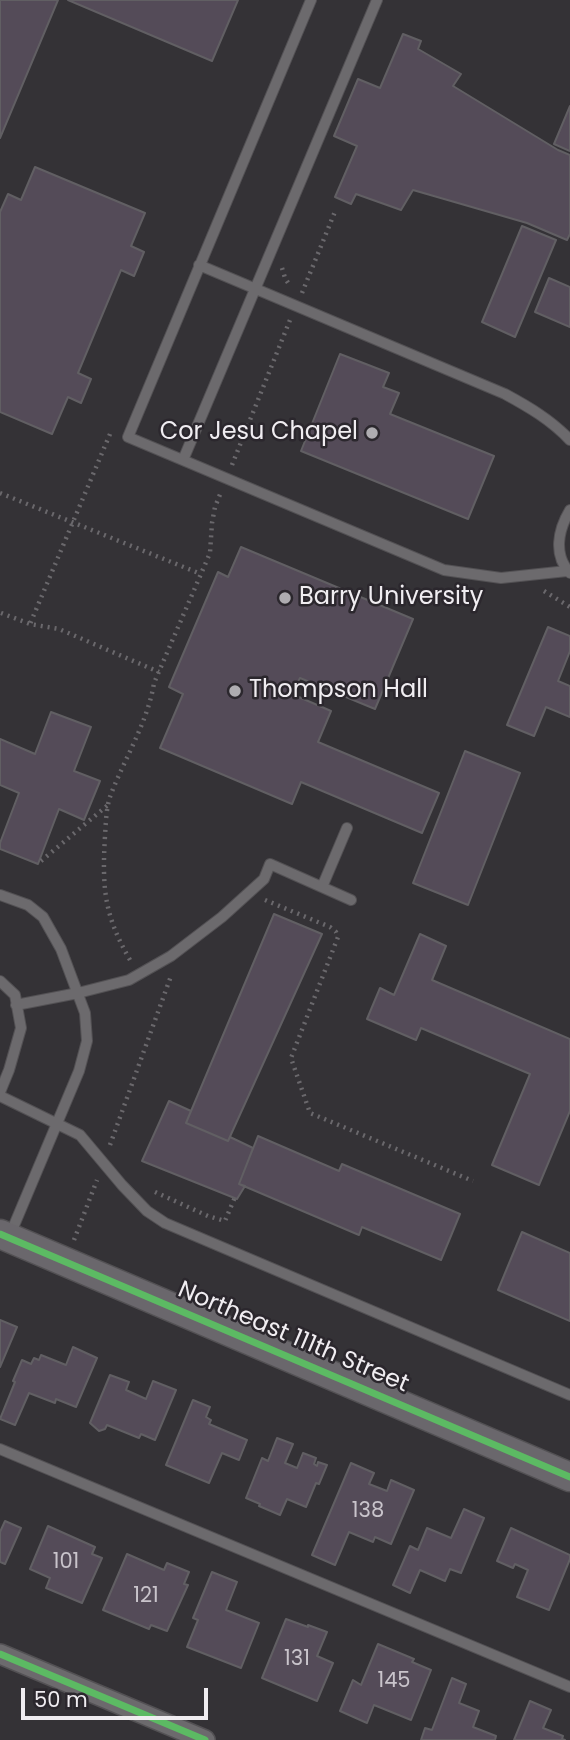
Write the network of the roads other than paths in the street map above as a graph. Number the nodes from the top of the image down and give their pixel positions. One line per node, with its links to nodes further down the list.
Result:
1 (311, 0): 3 (lane)
2 (377, 0): 4 (lane)
3 (200, 265): 4 (lane); 6 (lane)
4 (255, 289): 5 (lane); 6 (lane)
5 (570, 440)
6 (183, 460): 8 (lane)
7 (570, 510): 8 (lane)
8 (569, 572)
9 (347, 828): 10 (lane)
10 (322, 887): 12 (lane); 14 (lane)
11 (0, 895): 14 (lane)
12 (351, 900)
13 (0, 981): 15 (lane)
14 (78, 993): 15 (lane); 17 (lane)
15 (16, 1005): 16 (lane)
16 (0, 1094): 17 (lane)
17 (57, 1124): 18 (lane); 19 (lane)
18 (4, 1236): 21 (street, Northeast 111th Street)
19 (570, 1395)
20 (0, 1449): 23 (lane)
21 (570, 1477)
22 (0, 1654): 24 (street)
23 (570, 1687)
24 (205, 1740)

